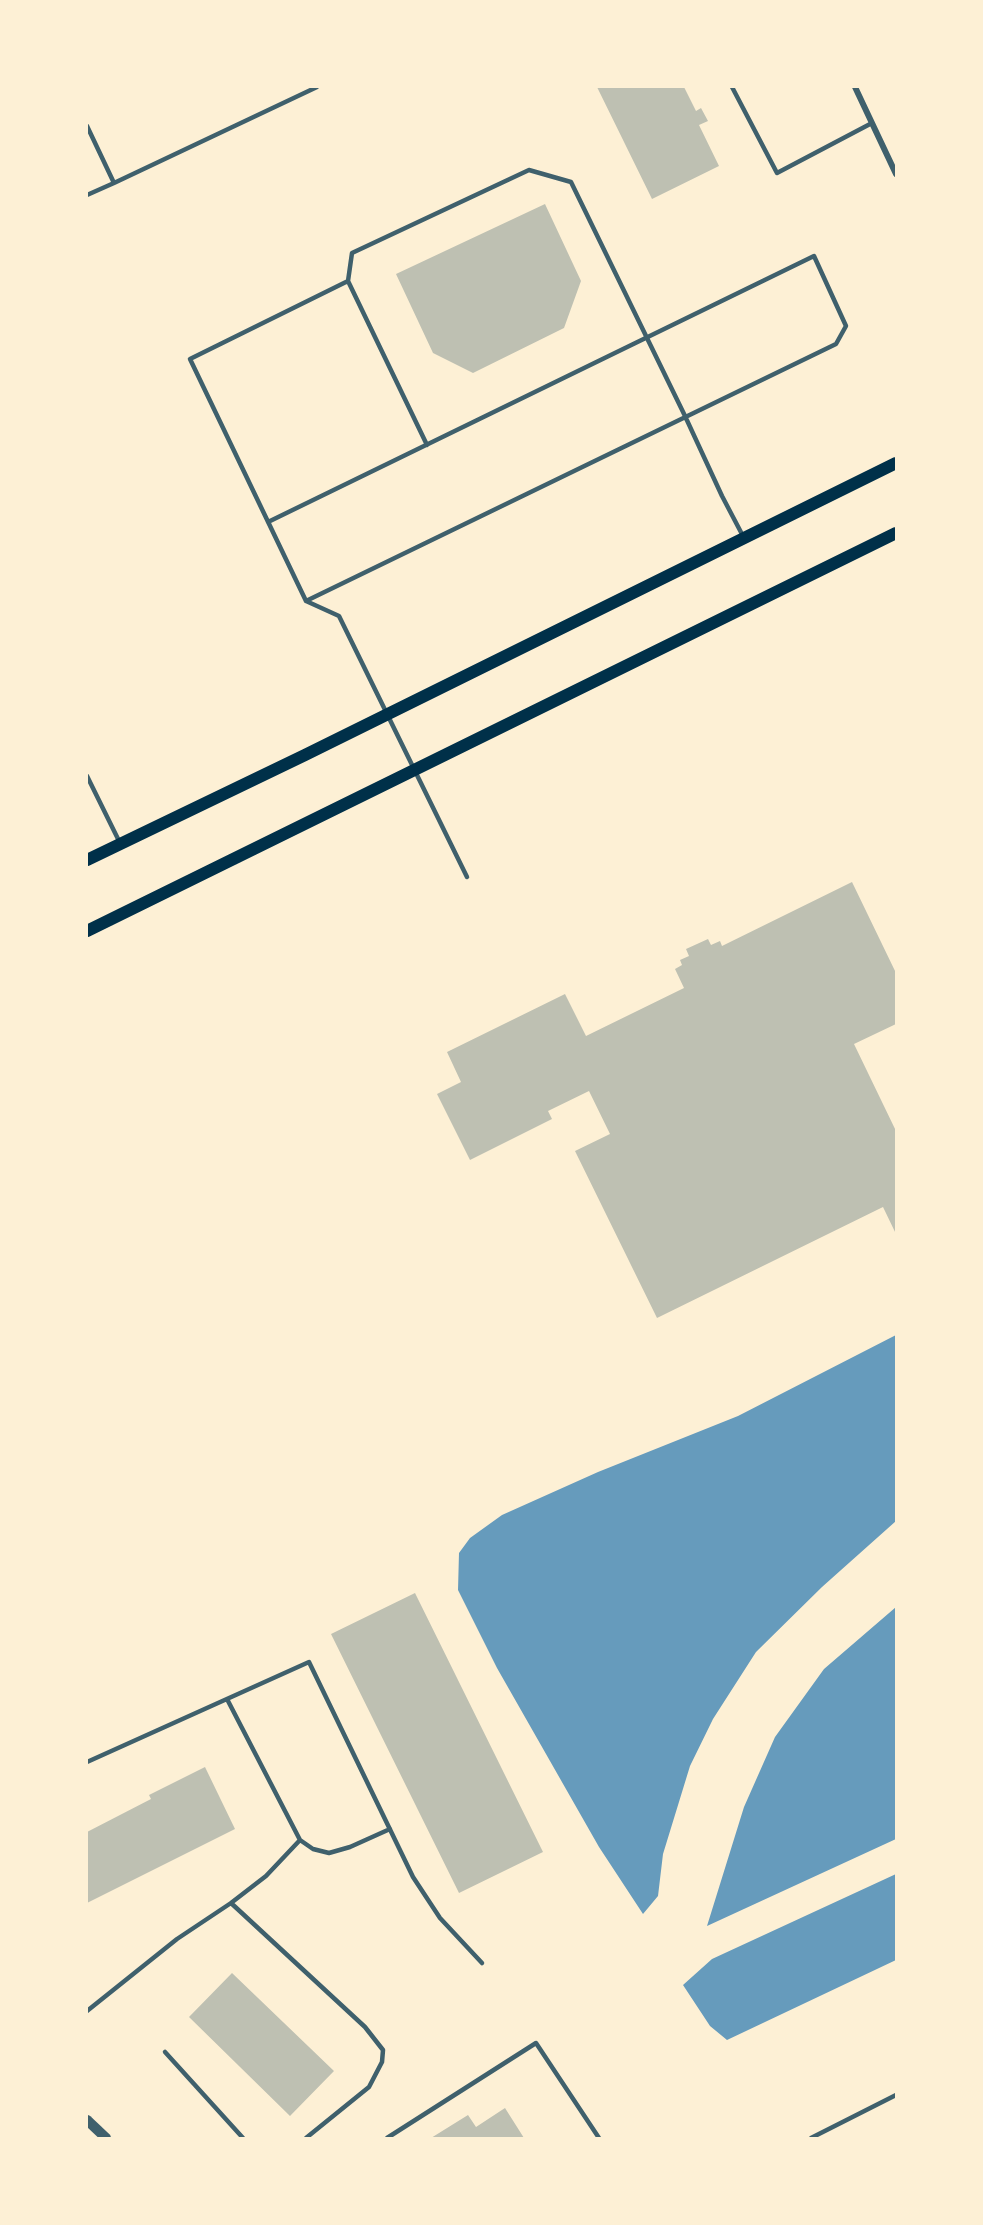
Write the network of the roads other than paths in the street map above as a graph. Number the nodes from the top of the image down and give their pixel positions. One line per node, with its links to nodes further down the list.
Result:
1 (317, 87): 7 (lane)
2 (732, 87): 4 (lane)
3 (855, 87): 4 (street)
4 (872, 123): 6 (street)
5 (87, 126): 7 (lane)
6 (896, 174)
7 (114, 183): 8 (lane)
8 (87, 195)
9 (348, 281): 10 (lane); 12 (lane); 14 (lane)
10 (646, 337): 11 (lane); 11 (lane); 12 (lane)
11 (685, 416): 16 (lane); 17 (lane)
12 (427, 445): 14 (lane)
13 (896, 463): 16 (main road)
14 (268, 522): 17 (lane)
15 (896, 533): 19 (main road)
16 (744, 538): 18 (main road)
17 (306, 601): 18 (lane)
18 (387, 714): 19 (lane); 21 (main road)
19 (415, 771): 23 (lane); 24 (main road)
20 (87, 776): 21 (lane)
21 (120, 843): 22 (main road)
22 (87, 860)
23 (467, 877)
24 (87, 931)
25 (227, 1699): 26 (lane); 27 (lane); 28 (lane)
26 (87, 1762)
27 (390, 1828): 28 (lane); 30 (lane)
28 (300, 1840): 29 (lane)
29 (231, 1903): 31 (lane); 37 (lane)
30 (482, 1963)
31 (87, 2011)
32 (165, 2052): 36 (lane)
33 (896, 2095): 40 (lane)
34 (87, 2120): 35 (street)
35 (106, 2138)
36 (243, 2138)
37 (306, 2138)
38 (387, 2138): 39 (lane)
39 (599, 2138)
40 (811, 2138)

